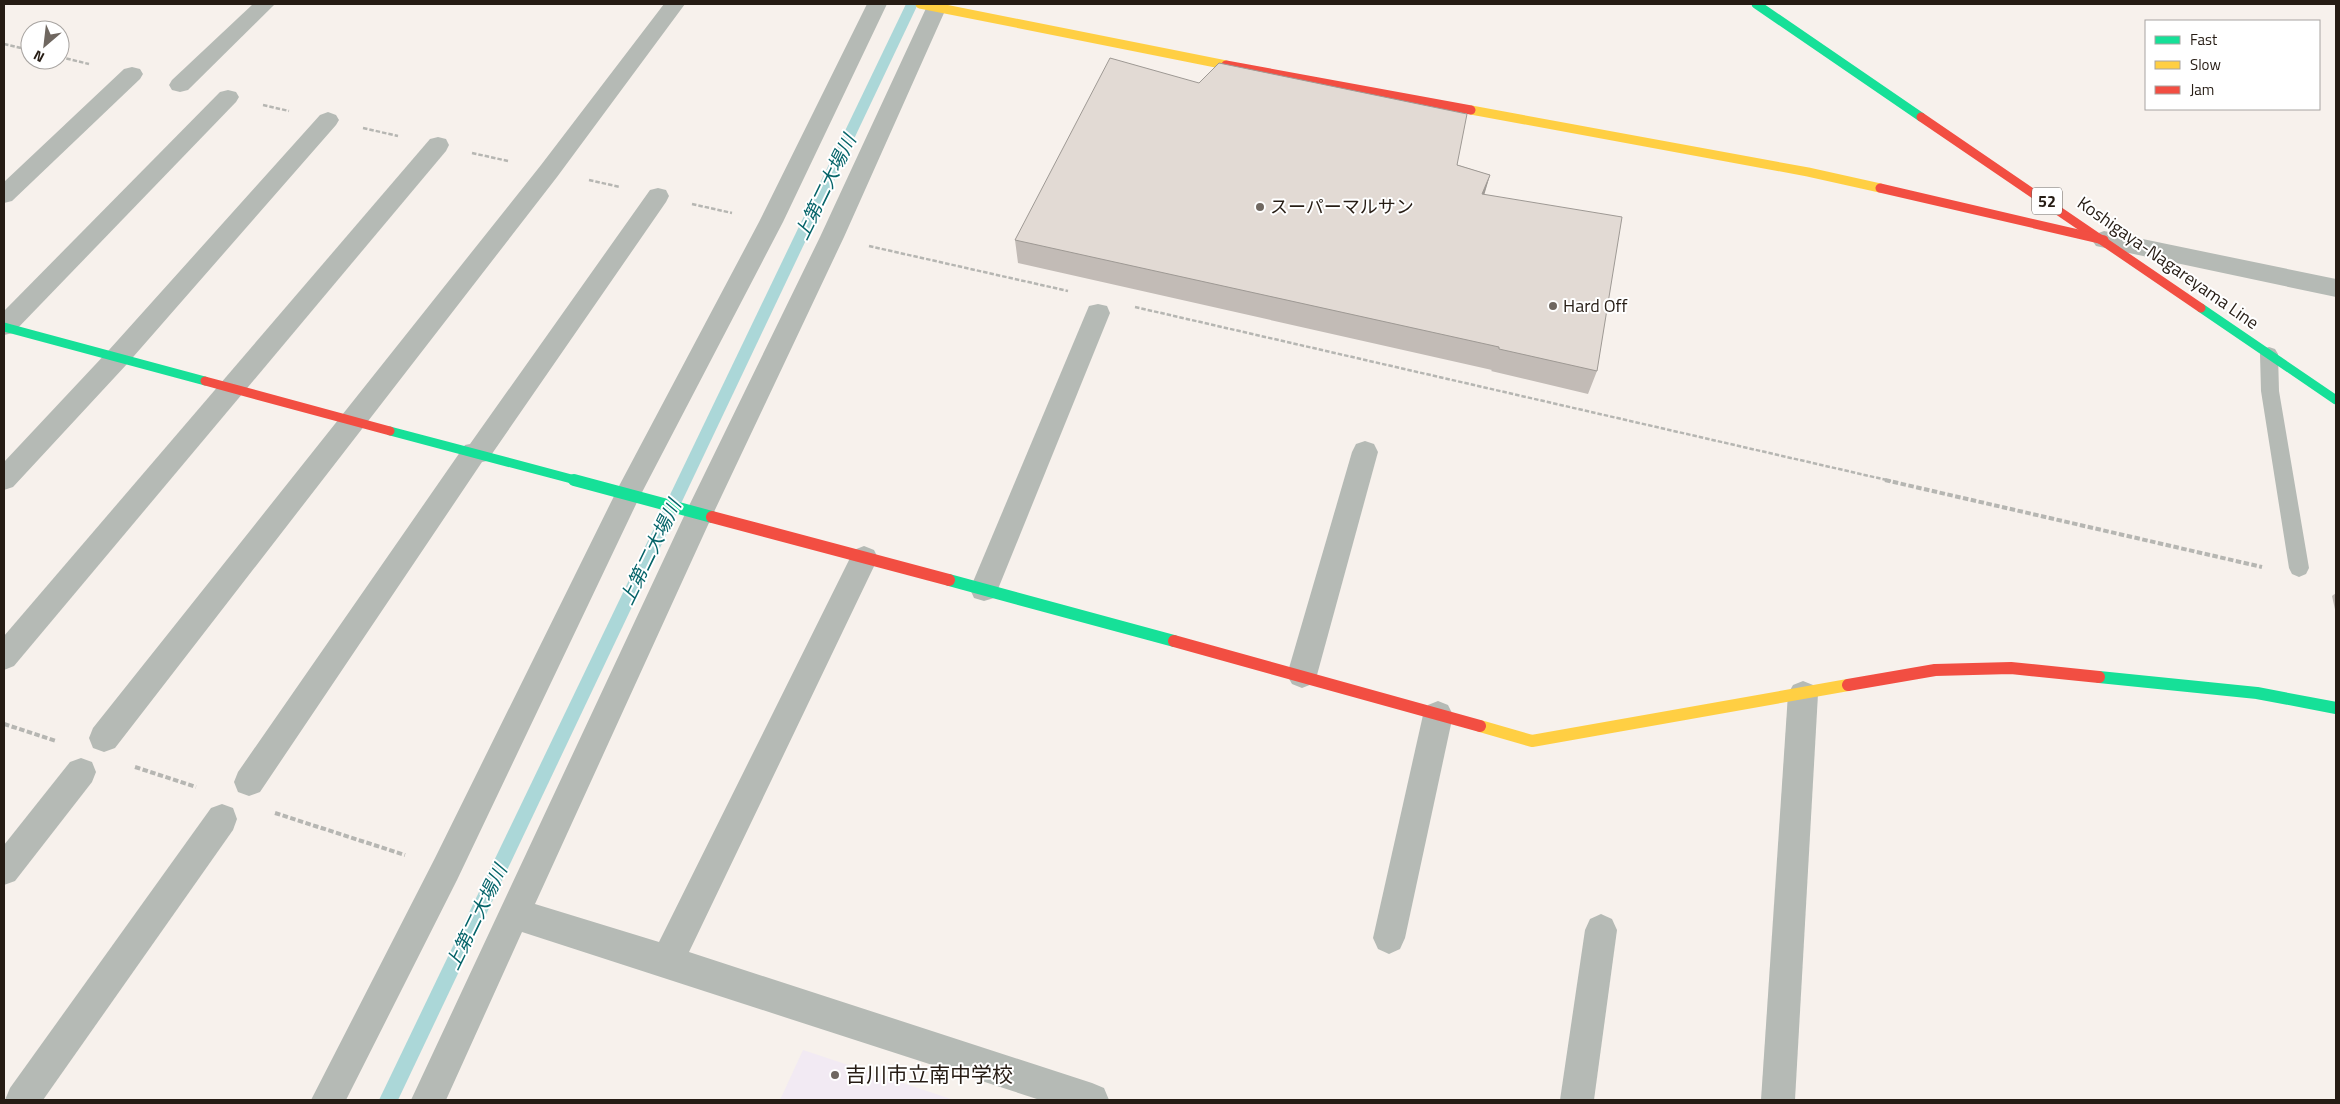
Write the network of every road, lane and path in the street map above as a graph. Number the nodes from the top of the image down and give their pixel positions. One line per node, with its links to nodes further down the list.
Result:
1 (265, 4): 9 (street)
2 (675, 4): 26 (street)
3 (878, 4): 30 (street)
4 (1756, 4): 16 (street, Koshigaya-Nagareyama Line / 52)
5 (932, 5): 15 (street); 16 (street)
6 (4, 44): 7 (path)
7 (20, 48)
8 (132, 74): 13 (street)
9 (180, 85)
10 (228, 97): 21 (street)
11 (328, 120): 23 (street)
12 (438, 145): 24 (street)
13 (4, 195)
14 (658, 196): 28 (street)
15 (832, 237): 18 (path); 31 (street)
16 (2104, 240): 17 (street); 22 (street, Koshigaya-Nagareyama Line / 52)
17 (2336, 288)
18 (1075, 293)
19 (1133, 306): 34 (path)
20 (1098, 314): 35 (street)
21 (4, 326): 23 (street)
22 (2269, 354): 25 (street, Koshigaya-Nagareyama Line / 52); 33 (lane)
23 (118, 356): 24 (street); 29 (street)
24 (231, 388): 26 (street); 36 (street)
25 (2336, 400)
26 (352, 420): 28 (street); 41 (street)
27 (1365, 452): 37 (street)
28 (476, 453): 30 (street); 43 (street)
29 (4, 479)
30 (628, 494): 31 (street); 51 (street)
31 (699, 514): 32 (street); 46 (street)
32 (864, 558): 35 (street); 49 (street)
33 (2299, 568)
34 (2268, 569)
35 (984, 590): 37 (street)
36 (4, 658)
37 (1302, 675): 40 (street)
38 (1803, 694): 39 (street); 40 (street); 55 (street)
39 (2336, 708)
40 (1438, 715): 48 (street)
41 (104, 738)
42 (81, 772): 45 (street)
43 (249, 782)
44 (222, 819): 50 (street)
45 (4, 870)
46 (516, 914): 49 (street); 52 (street)
47 (1601, 930): 54 (street)
48 (1388, 938)
49 (667, 961): 53 (street)
50 (22, 1100)
51 (328, 1100)
52 (428, 1100)
53 (1092, 1100)
54 (1577, 1100)
55 (1778, 1100)

